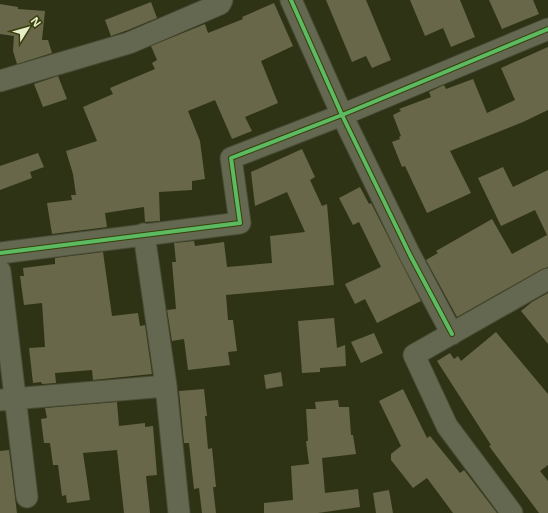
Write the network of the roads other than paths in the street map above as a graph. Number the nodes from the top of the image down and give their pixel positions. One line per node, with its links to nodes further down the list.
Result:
1 (222, 0): 4 (street)
2 (291, 0): 5 (street)
3 (548, 29): 5 (street)
4 (0, 81)
5 (342, 115): 6 (street); 10 (street)
6 (144, 234): 7 (street); 11 (street)
7 (0, 253)
8 (0, 271): 12 (street)
9 (548, 279): 10 (street)
10 (452, 334): 15 (street)
11 (166, 386): 12 (street); 14 (street)
12 (8, 399): 13 (street)
13 (27, 497)
14 (179, 513)
15 (512, 513)

